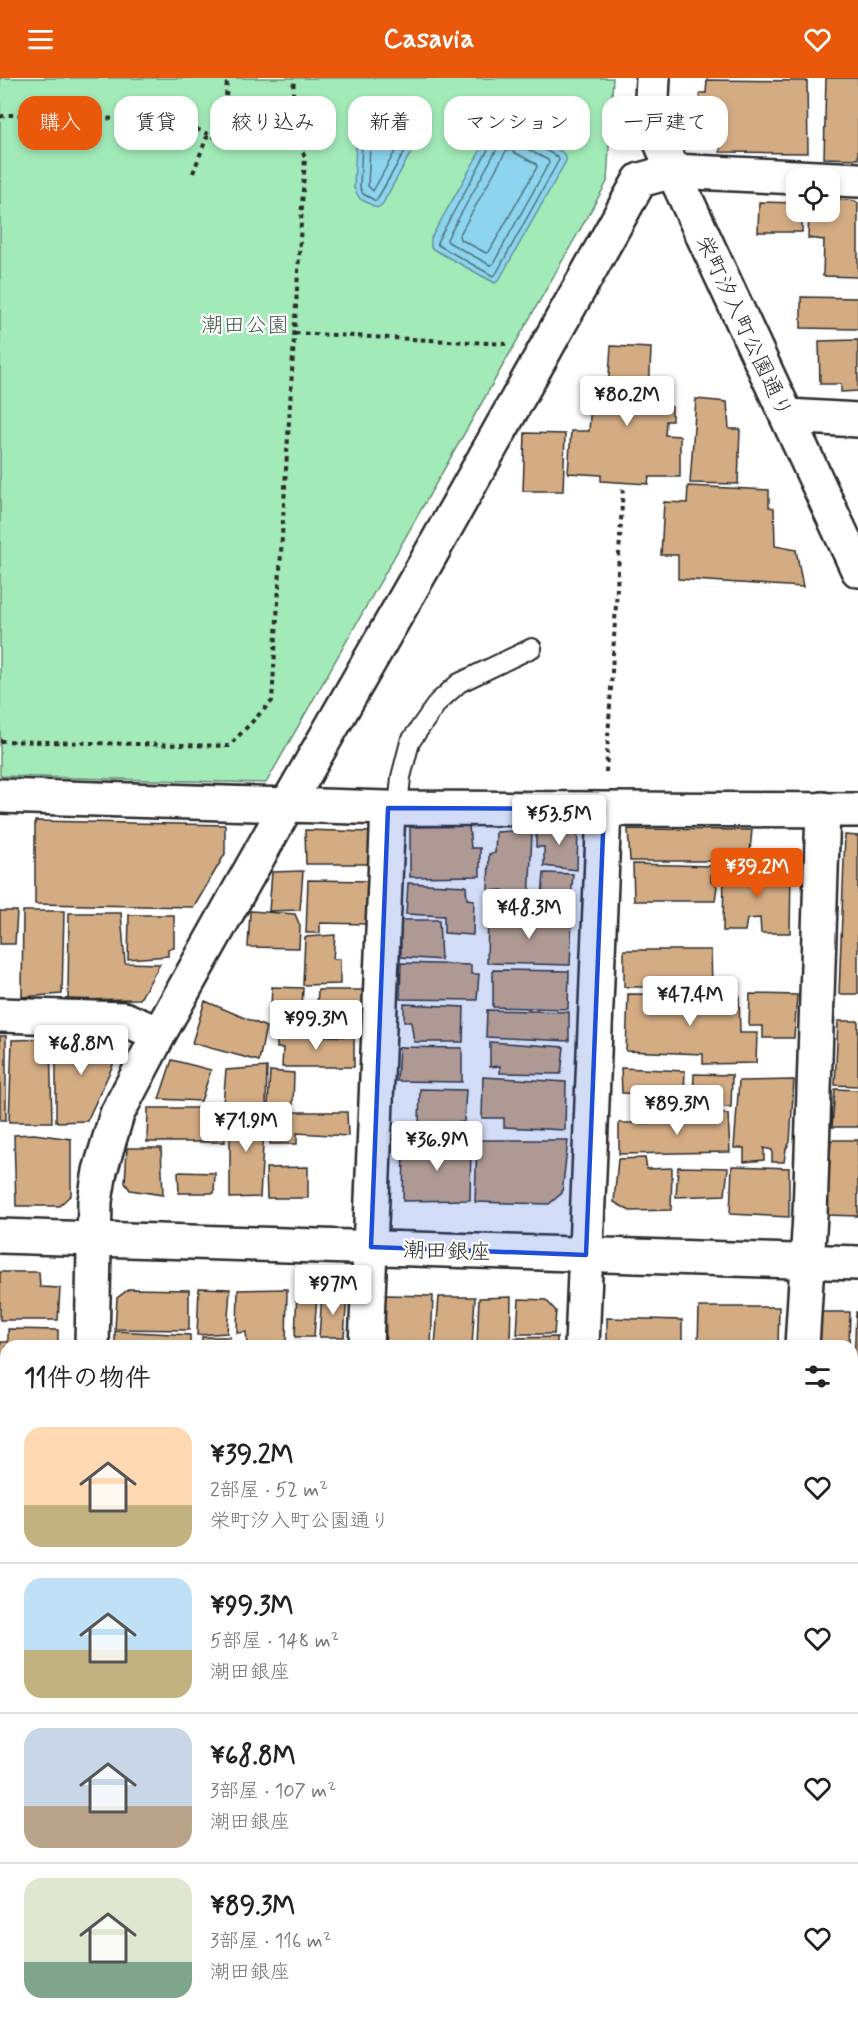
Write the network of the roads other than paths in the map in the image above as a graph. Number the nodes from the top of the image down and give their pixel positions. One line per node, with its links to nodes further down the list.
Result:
1 (653, 78): 2 (street, 栄町汐入町公園通り)
2 (673, 171): 3 (street); 4 (street, 栄町汐入町公園通り); 9 (street)
3 (858, 180)
4 (787, 416): 5 (street); 6 (street, 栄町汐入町公園通り)
5 (858, 420)
6 (858, 570)
7 (532, 648): 10 (lane)
8 (0, 796): 9 (street)
9 (287, 805): 10 (street); 15 (street)
10 (393, 808): 11 (street); 18 (street)
11 (604, 809): 12 (street); 19 (street)
12 (824, 809): 13 (street); 20 (street)
13 (858, 810)
14 (0, 1014): 15 (street)
15 (159, 1034): 17 (street)
16 (0, 1236): 17 (street, 潮田銀座)
17 (94, 1239): 18 (street, 潮田銀座); 22 (street)
18 (371, 1247): 19 (street, 潮田銀座); 23 (street)
19 (586, 1255): 20 (street, 潮田銀座); 24 (street)
20 (807, 1262): 21 (street, 潮田銀座); 25 (street)
21 (858, 1263)
22 (92, 1340)
23 (366, 1340)
24 (582, 1340)
25 (802, 1340)

